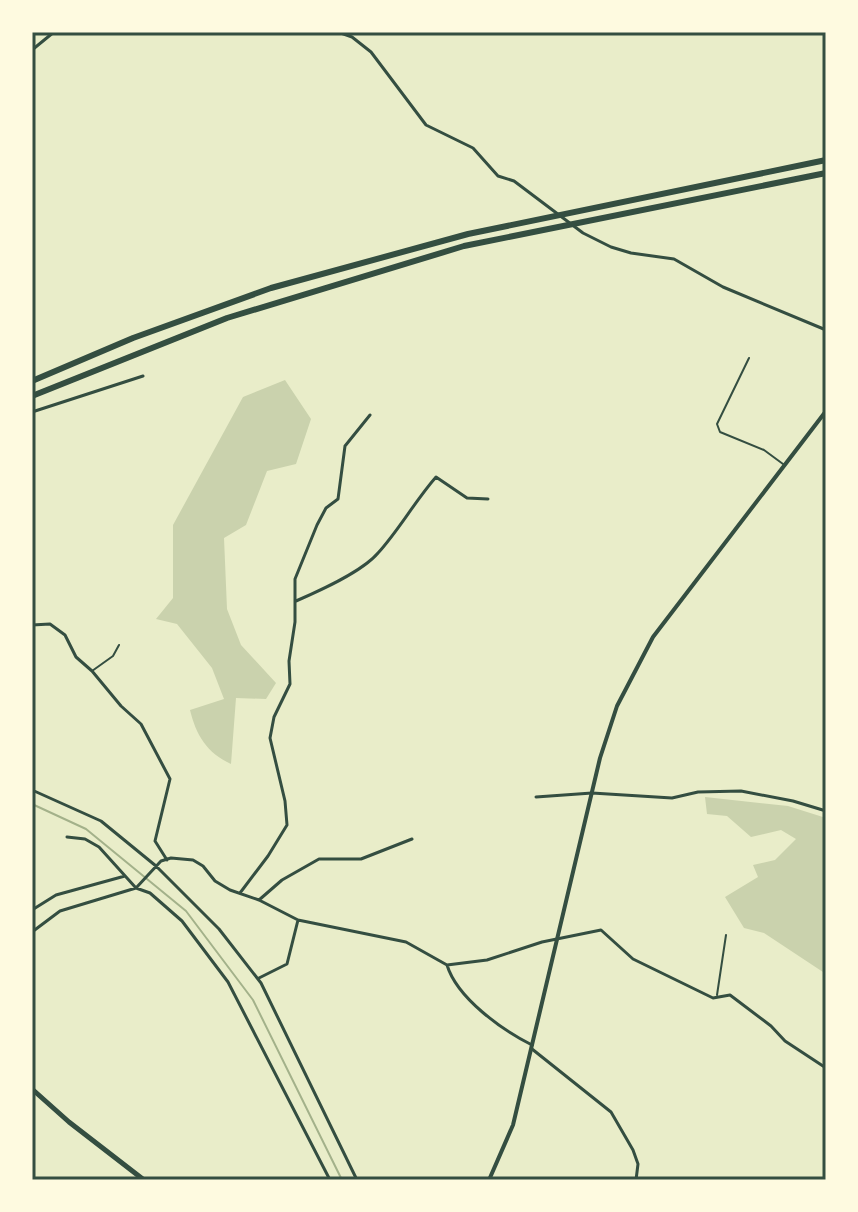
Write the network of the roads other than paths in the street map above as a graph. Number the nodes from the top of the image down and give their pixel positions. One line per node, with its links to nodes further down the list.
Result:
1 (54, 32): 3 (street)
2 (338, 32): 6 (street)
3 (32, 50)
4 (826, 159): 9 (highway)
5 (826, 176): 10 (highway)
6 (826, 330)
7 (749, 358): 14 (lane)
8 (143, 376): 12 (street)
9 (32, 381)
10 (32, 396)
11 (826, 411): 14 (street)
12 (32, 412)
13 (370, 415): 16 (street)
14 (784, 465): 21 (street)
15 (488, 499): 16 (street)
16 (296, 601): 30 (street)
17 (32, 625): 19 (street)
18 (119, 645): 19 (lane)
19 (92, 671): 26 (street)
20 (32, 790): 27 (street)
21 (592, 793): 22 (street); 23 (street); 36 (street)
22 (536, 797)
23 (826, 811)
24 (67, 837): 28 (street)
25 (412, 839): 31 (street)
26 (167, 860): 27 (street); 30 (street)
27 (156, 866): 29 (street); 38 (street)
28 (125, 876): 29 (street); 32 (street)
29 (138, 887): 34 (street); 46 (street)
30 (240, 893): 31 (street)
31 (259, 900): 33 (street)
32 (32, 910)
33 (298, 920): 37 (street); 38 (street)
34 (32, 932)
35 (726, 935): 39 (lane)
36 (557, 939): 37 (street); 39 (street); 40 (street)
37 (447, 965): 40 (street)
38 (258, 979): 47 (street)
39 (717, 997): 41 (street)
40 (532, 1047): 48 (street); 49 (street)
41 (826, 1068)
42 (32, 1089): 43 (main road)
43 (131, 1169): 44 (street); 45 (main road)
44 (134, 1180)
45 (144, 1180)
46 (330, 1180)
47 (357, 1180)
48 (489, 1180)
49 (636, 1180)

